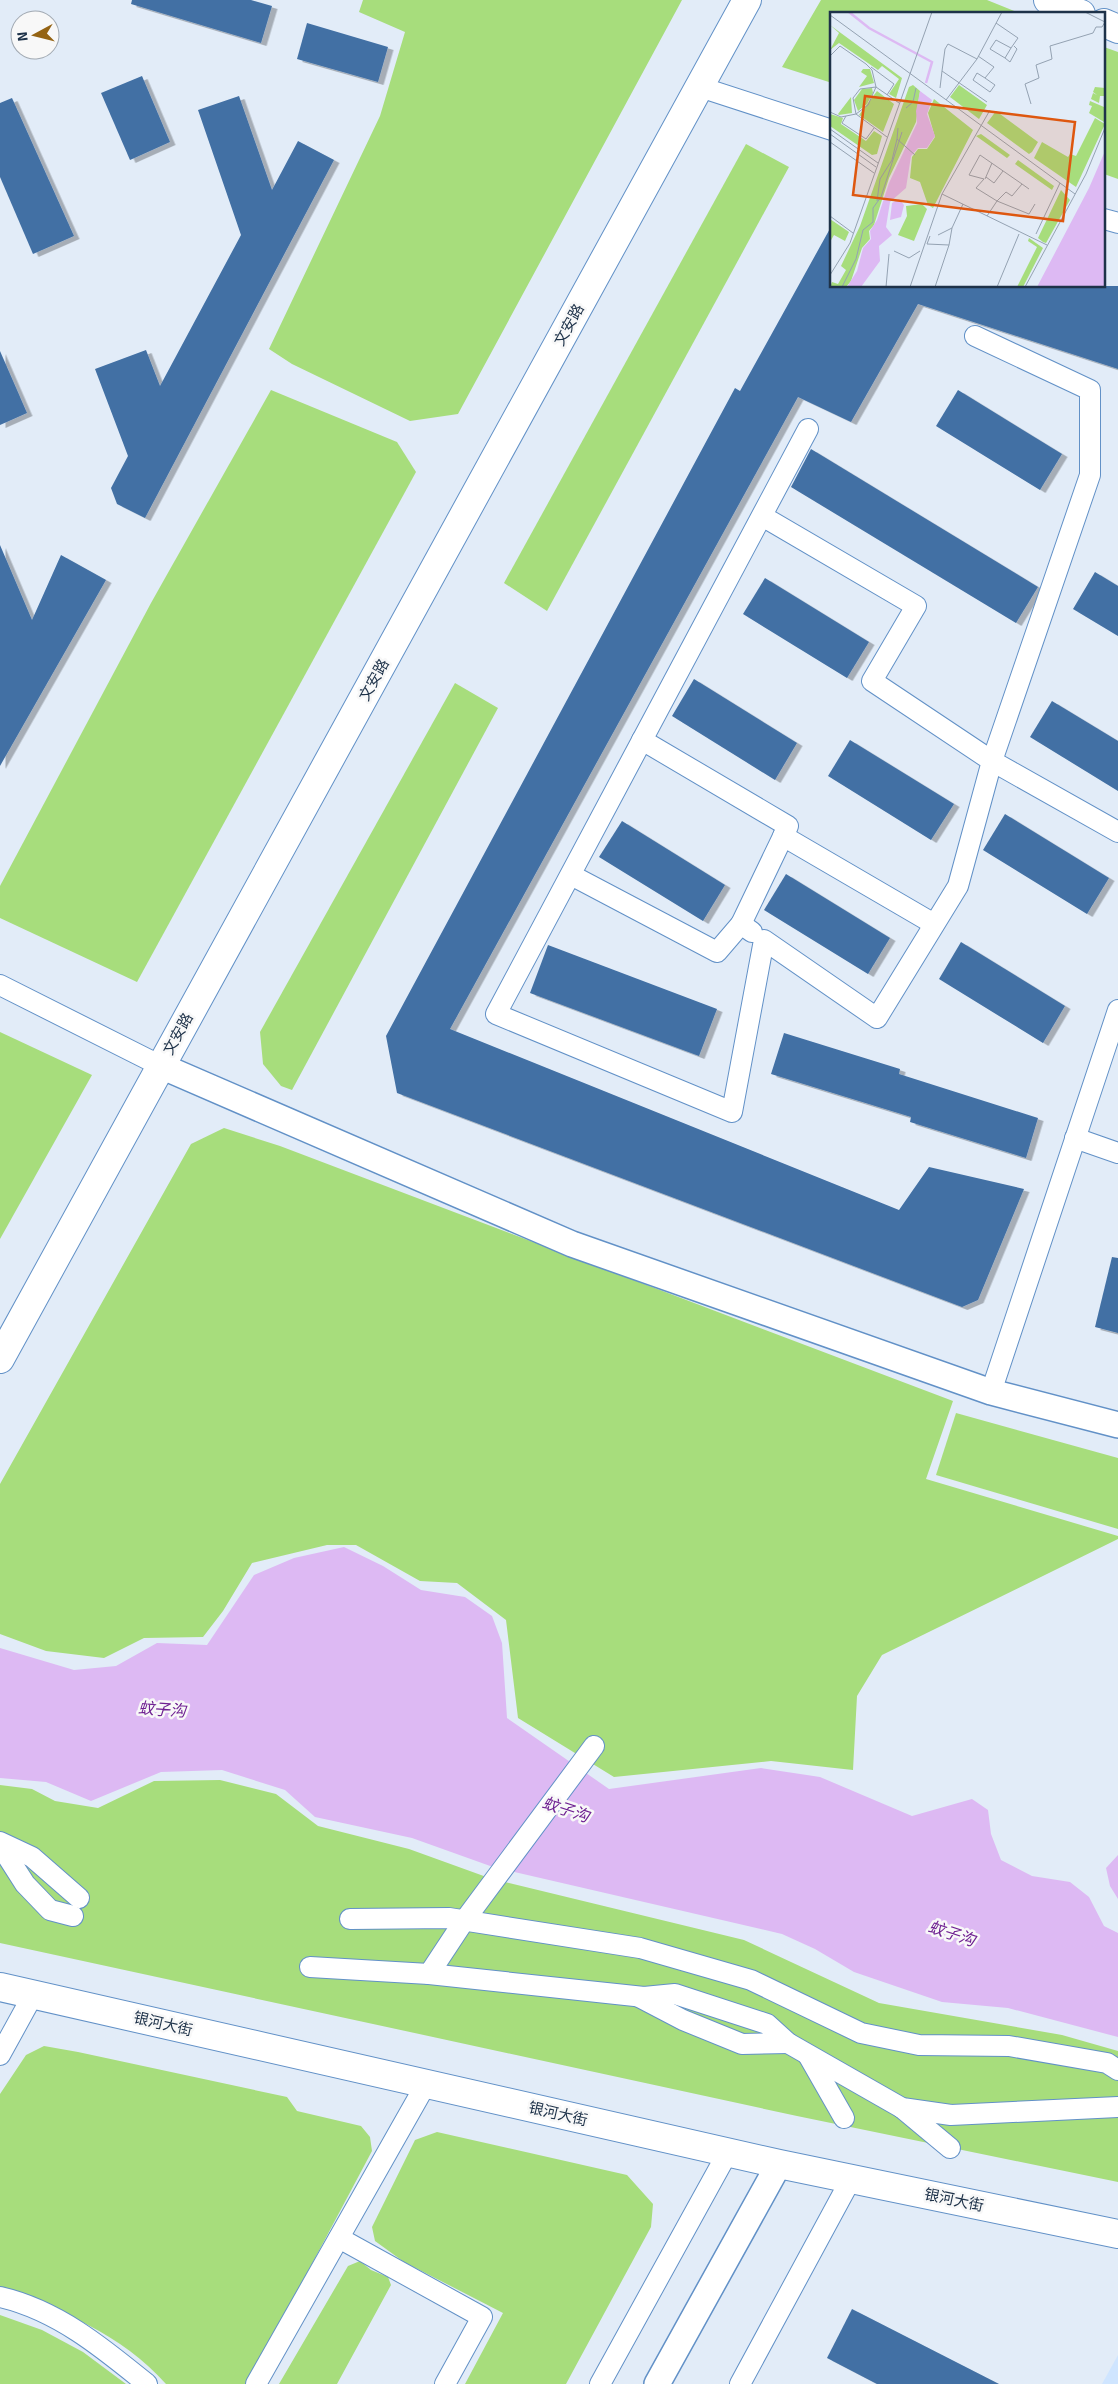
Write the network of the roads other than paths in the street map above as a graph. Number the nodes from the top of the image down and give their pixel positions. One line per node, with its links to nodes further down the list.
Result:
1 (747, 0): 6 (main road, 文安路)
2 (1048, 0): 3 (main road)
3 (1076, 12)
4 (1106, 24): 5 (main road)
5 (1118, 29)
6 (700, 87): 7 (street); 21 (main road, 文安路)
7 (830, 129)
8 (975, 336): 12 (street)
9 (808, 428): 10 (street)
10 (762, 516): 11 (street); 12 (street)
11 (642, 740): 14 (street); 15 (street)
12 (992, 761): 13 (street); 17 (street)
13 (1118, 832)
14 (783, 836): 16 (street); 17 (street)
15 (570, 875): 16 (street); 18 (street)
16 (741, 924): 18 (street)
17 (934, 924): 18 (street)
18 (764, 940)
19 (0, 985): 21 (street)
20 (1118, 1010): 22 (street)
21 (161, 1066): 24 (main road, 文安路); 25 (street)
22 (1075, 1138): 23 (street); 25 (street)
23 (1118, 1152)
24 (0, 1359)
25 (990, 1392): 26 (street)
26 (1118, 1424)
27 (594, 1746): 30 (street)
28 (0, 1843): 28 (street)
29 (350, 1919): 30 (street)
30 (464, 1921): 32 (street); 39 (street)
31 (310, 1967): 32 (street)
32 (429, 1974): 35 (street)
33 (0, 1987): 34 (main road, 银河大街)
34 (33, 1995): 38 (street); 40 (main road, 银河大街)
35 (639, 1997): 36 (street); 36 (street)
36 (788, 2042): 37 (street)
37 (807, 2054): 42 (street); 43 (street)
38 (0, 2055)
39 (1118, 2070)
40 (426, 2084): 45 (main road, 银河大街); 49 (street)
41 (1118, 2107): 42 (street)
42 (902, 2108): 44 (street)
43 (844, 2118)
44 (950, 2148)
45 (728, 2152): 46 (main road, 银河大街); 54 (street)
46 (779, 2164): 47 (main road, 银河大街); 55 (street)
47 (851, 2178): 48 (main road, 银河大街); 56 (street)
48 (1118, 2234)
49 (339, 2238): 52 (street); 53 (street)
50 (0, 2297): 51 (street)
51 (147, 2384)
52 (256, 2384)
53 (445, 2384)
54 (600, 2384)
55 (657, 2384)
56 (740, 2384)

